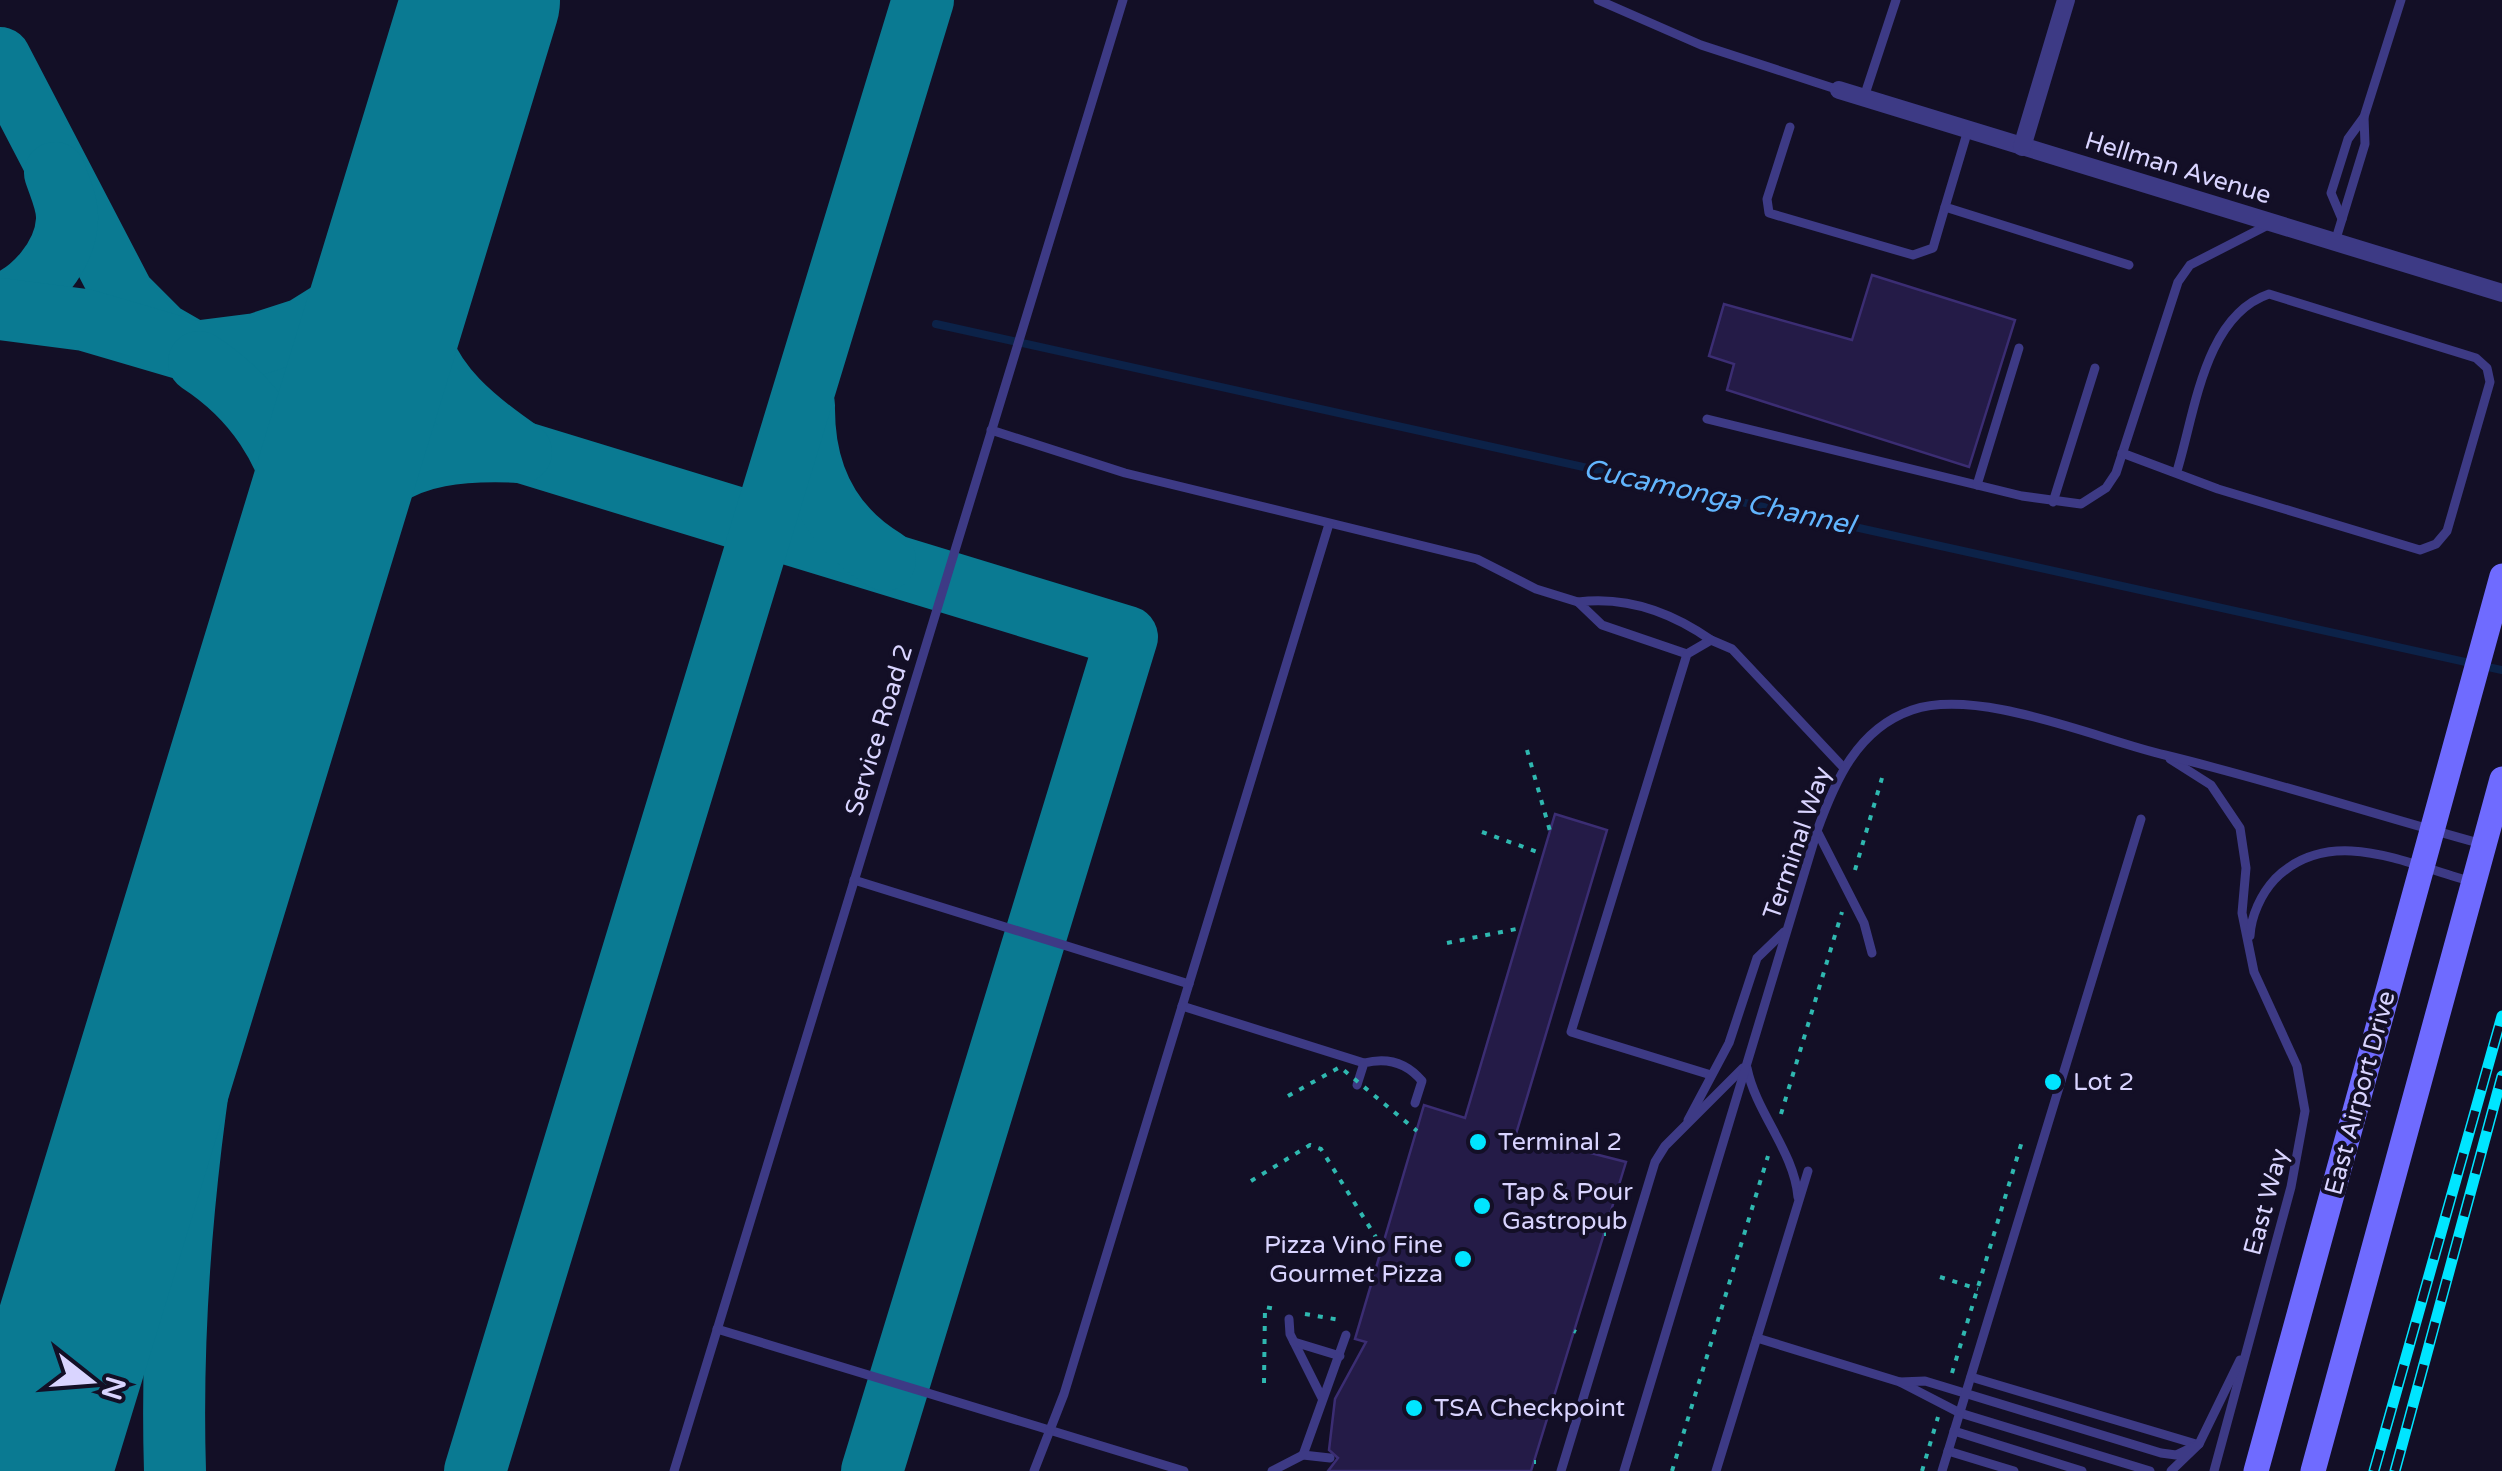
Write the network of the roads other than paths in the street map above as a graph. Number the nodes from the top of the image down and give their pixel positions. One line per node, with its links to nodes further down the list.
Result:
1 (1123, 0): 21 (lane, Service Road 2)
2 (1598, 0): 6 (lane)
3 (1896, 0): 7 (lane)
4 (2066, 0): 11 (street)
5 (2401, 0): 8 (lane)
6 (1838, 90): 7 (street, Hellman Avenue)
7 (1863, 98): 10 (street, Hellman Avenue)
8 (2364, 117): 13 (lane); 13 (lane)
9 (1790, 126): 12 (lane)
10 (1968, 130): 11 (street, Hellman Avenue); 12 (lane)
11 (2022, 147): 14 (street, Hellman Avenue)
12 (1945, 207): 16 (lane)
13 (2342, 219): 15 (lane)
14 (2272, 223): 15 (street, Hellman Avenue); 22 (lane)
15 (2334, 242): 17 (street, Hellman Avenue)
16 (2129, 265)
17 (2502, 293)
18 (2020, 348): 24 (lane)
19 (2095, 368): 25 (lane)
20 (1707, 419): 24 (lane)
21 (991, 430): 26 (lane); 39 (lane, Service Road 2)
22 (2122, 453): 23 (lane); 25 (lane)
23 (2178, 471): 23 (lane)
24 (1977, 485): 25 (lane)
25 (2053, 502)
26 (1330, 524): 28 (lane); 44 (lane)
27 (2502, 576): 35 (main road, East Airport Drive)
28 (1578, 602): 29 (lane); 30 (lane)
29 (1711, 640): 30 (lane); 32 (lane)
30 (1687, 654): 48 (lane)
31 (2164, 755): 32 (lane, Terminal Way); 35 (lane, Terminal Way); 42 (lane, East Way)
32 (1844, 766): 36 (lane, Terminal Way)
33 (2502, 779): 37 (main road)
34 (2141, 819): 61 (lane)
35 (2431, 830): 37 (lane, Terminal Way); 38 (main road, East Airport Drive)
36 (1817, 831): 41 (lane, Terminal Way); 43 (lane)
37 (2484, 844): 40 (main road)
38 (2421, 868): 40 (lane, East Way); 42 (lane, East Way); 85 (main road, East Airport Drive)
39 (854, 880): 44 (lane); 55 (lane, Service Road 2)
40 (2474, 882): 86 (main road)
41 (1787, 929): 47 (lane, Terminal Way); 48 (lane)
42 (2249, 948): 59 (lane, East Way)
43 (1872, 953)
44 (1189, 984): 45 (lane)
45 (1182, 1006): 46 (lane); 66 (lane)
46 (1364, 1063): 49 (lane); 50 (lane)
47 (1746, 1066): 51 (lane); 53 (lane); 77 (lane, Terminal Way)
48 (1711, 1074): 51 (lane)
49 (1357, 1085)
50 (1416, 1103)
51 (1685, 1127): 76 (lane)
52 (1808, 1171): 53 (lane)
53 (1798, 1205): 57 (lane)
54 (1289, 1319): 58 (lane)
55 (717, 1329): 66 (lane); 72 (lane, Service Road 2)
56 (1346, 1335): 60 (lane)
57 (1757, 1338): 62 (lane); 78 (lane)
58 (1294, 1342): 60 (lane); 64 (lane)
59 (2248, 1344): 68 (lane); 84 (lane, East Way)
60 (1340, 1356): 64 (lane)
61 (1970, 1377): 63 (lane); 68 (lane)
62 (1900, 1382): 63 (lane); 65 (lane)
63 (1965, 1394): 65 (lane); 68 (lane)
64 (1322, 1398): 70 (lane)
65 (1960, 1413): 67 (lane); 82 (lane)
66 (1050, 1430): 73 (lane); 74 (lane)
67 (1954, 1432): 69 (lane); 81 (lane)
68 (2199, 1444): 83 (lane)
69 (1948, 1451): 79 (lane); 80 (lane)
70 (1304, 1455): 71 (lane); 75 (lane)
71 (1330, 1458)
72 (674, 1471)
73 (1034, 1471)
74 (1184, 1471)
75 (1272, 1471)
76 (1561, 1471)
77 (1624, 1471)
78 (1716, 1471)
79 (1942, 1471)
80 (2014, 1471)
81 (2082, 1471)
82 (2150, 1471)
83 (2174, 1471)
84 (2214, 1471)
85 (2256, 1471)
86 (2313, 1471)

